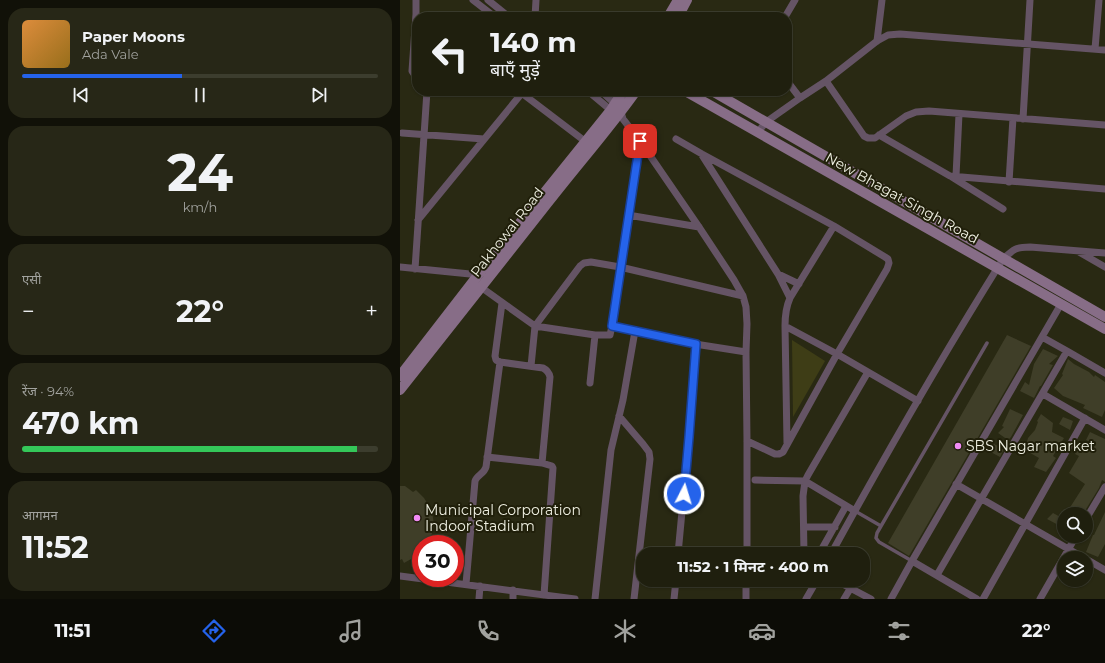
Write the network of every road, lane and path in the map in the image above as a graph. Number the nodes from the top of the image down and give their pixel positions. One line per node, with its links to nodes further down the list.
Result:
1 (416, 0): 11 (street)
2 (474, 0): 12 (street)
3 (488, 0): 13 (street)
4 (536, 0): 14 (street)
5 (678, 0): 15 (street)
6 (687, 0): 16 (street)
7 (795, 0): 17 (street)
8 (882, 0): 18 (street)
9 (1030, 0): 19 (street)
10 (1101, 4): 20 (street)
11 (418, 12)
12 (489, 12)
13 (503, 12)
14 (535, 12)
15 (671, 12)
16 (681, 12)
17 (788, 12)
18 (877, 41): 19 (street); 22 (street)
19 (1027, 43): 20 (street); 37 (street)
20 (1095, 49): 21 (street)
21 (1105, 50)
22 (826, 81): 33 (street); 43 (street)
23 (792, 88): 33 (street)
24 (427, 96): 42 (street)
25 (517, 96): 44 (street)
26 (525, 96): 47 (street)
27 (595, 96): 34 (street)
28 (605, 96): 34 (street)
29 (622, 96): 34 (street, Pakhowal Road)
30 (632, 96): 34 (street, Pakhowal Road)
31 (694, 96): 40 (street, New Bhagat Singh Road)
32 (721, 96): 38 (street, New Bhagat Singh Road)
33 (800, 98): 38 (street)
34 (618, 112): 46 (street); 47 (street, Pakhowal Road); 66 (street, Pakhowal Road)
35 (959, 114): 36 (street); 43 (street); 49 (street)
36 (1013, 118): 37 (street); 50 (street)
37 (1023, 119): 39 (street)
38 (766, 122): 40 (street); 59 (street, New Bhagat Singh Road)
39 (1105, 125)
40 (758, 132): 63 (street, New Bhagat Singh Road)
41 (402, 134): 42 (street)
42 (424, 135): 44 (street); 54 (street)
43 (879, 135): 49 (street)
44 (484, 139): 54 (street)
45 (676, 139): 48 (street)
46 (640, 141): 53 (street); 56 (street)
47 (586, 142): 67 (street, Pakhowal Road)
48 (702, 154): 55 (street); 65 (street)
49 (953, 176): 50 (street); 52 (street)
50 (1009, 182): 51 (street)
51 (1105, 190)
52 (1003, 209)
53 (628, 214): 56 (street); 60 (street)
54 (418, 220): 64 (street)
55 (834, 226): 68 (street); 87 (street)
56 (699, 227): 71 (street)
57 (1077, 251): 58 (street); 59 (street); 61 (street)
58 (1105, 253)
59 (1004, 259): 63 (street); 70 (street, New Bhagat Singh Road)
60 (620, 267): 71 (street); 76 (street); 77 (street)
61 (1105, 267)
62 (400, 268): 64 (street)
63 (998, 268): 74 (street, New Bhagat Singh Road); 96 (street)
64 (415, 269): 67 (street)
65 (778, 274): 68 (street); 72 (street)
66 (490, 277): 67 (street); 69 (street, Pakhowal Road)
67 (475, 278): 69 (street); 92 (street, Pakhowal Road)
68 (799, 284): 72 (street)
69 (482, 288): 73 (street); 94 (street, Pakhowal Road)
70 (1066, 294): 74 (street); 75 (street, New Bhagat Singh Road)
71 (743, 296): 85 (street)
72 (790, 298): 78 (street)
73 (502, 303): 76 (street); 88 (street)
74 (1061, 304): 79 (street, New Bhagat Singh Road); 82 (street)
75 (1105, 317)
76 (535, 326): 81 (street); 89 (street)
77 (612, 326): 80 (street); 81 (street)
78 (785, 326): 87 (street); 101 (street)
79 (1105, 329)
80 (635, 331): 84 (street); 97 (street)
81 (595, 335): 93 (street)
82 (1042, 337): 86 (street); 106 (street)
83 (987, 343): 113 (lane)
84 (696, 344): 85 (street); 117 (street)
85 (746, 352): 100 (street)
86 (1067, 352): 91 (street); 95 (street)
87 (836, 354): 90 (street); 101 (street)
88 (500, 362): 89 (street); 102 (street)
89 (531, 366): 103 (street)
90 (868, 372): 96 (street); 105 (street)
91 (1105, 374)
92 (400, 376)
93 (590, 383)
94 (400, 390)
95 (1043, 394): 98 (street); 108 (street)
96 (918, 401): 111 (street)
97 (619, 416): 141 (street); 142 (street)
98 (1085, 418): 99 (street); 112 (street)
99 (1105, 430)
100 (748, 441): 101 (street); 118 (street)
101 (787, 443)
102 (487, 457): 103 (street); 129 (street)
103 (542, 463): 136 (street)
104 (755, 480): 105 (street)
105 (805, 481): 109 (street); 114 (street)
106 (956, 484): 108 (street); 124 (street)
107 (1105, 487): 110 (street)
108 (981, 499): 112 (street); 127 (street)
109 (846, 506): 111 (street); 115 (street)
110 (1093, 507)
111 (854, 511): 113 (lane); 121 (street)
112 (1025, 524): 122 (street); 150 (street)
113 (881, 526): 124 (lane)
114 (804, 527): 115 (street); 119 (street)
115 (835, 527): 120 (street)
116 (1072, 543): 122 (street)
117 (679, 547)
118 (747, 547)
119 (804, 547)
120 (823, 547)
121 (835, 547)
122 (1068, 549): 123 (street); 151 (street)
123 (1072, 551)
124 (912, 560): 127 (street); 148 (street)
125 (1093, 563): 126 (street)
126 (1105, 570)
127 (937, 575): 149 (street)
128 (400, 576): 129 (street)
129 (466, 584): 130 (street)
130 (480, 586): 135 (street); 138 (street)
131 (675, 587): 143 (street)
132 (746, 587): 144 (street)
133 (813, 587): 145 (street)
134 (850, 588): 146 (street); 147 (street)
135 (513, 590): 136 (street); 139 (street)
136 (539, 596): 137 (street)
137 (554, 598): 140 (street)
138 (478, 599)
139 (513, 599)
140 (575, 599)
141 (595, 599)
142 (634, 599)
143 (674, 599)
144 (746, 599)
145 (806, 599)
146 (844, 599)
147 (872, 599)
148 (891, 599)
149 (977, 599)
150 (983, 599)
151 (1040, 599)

